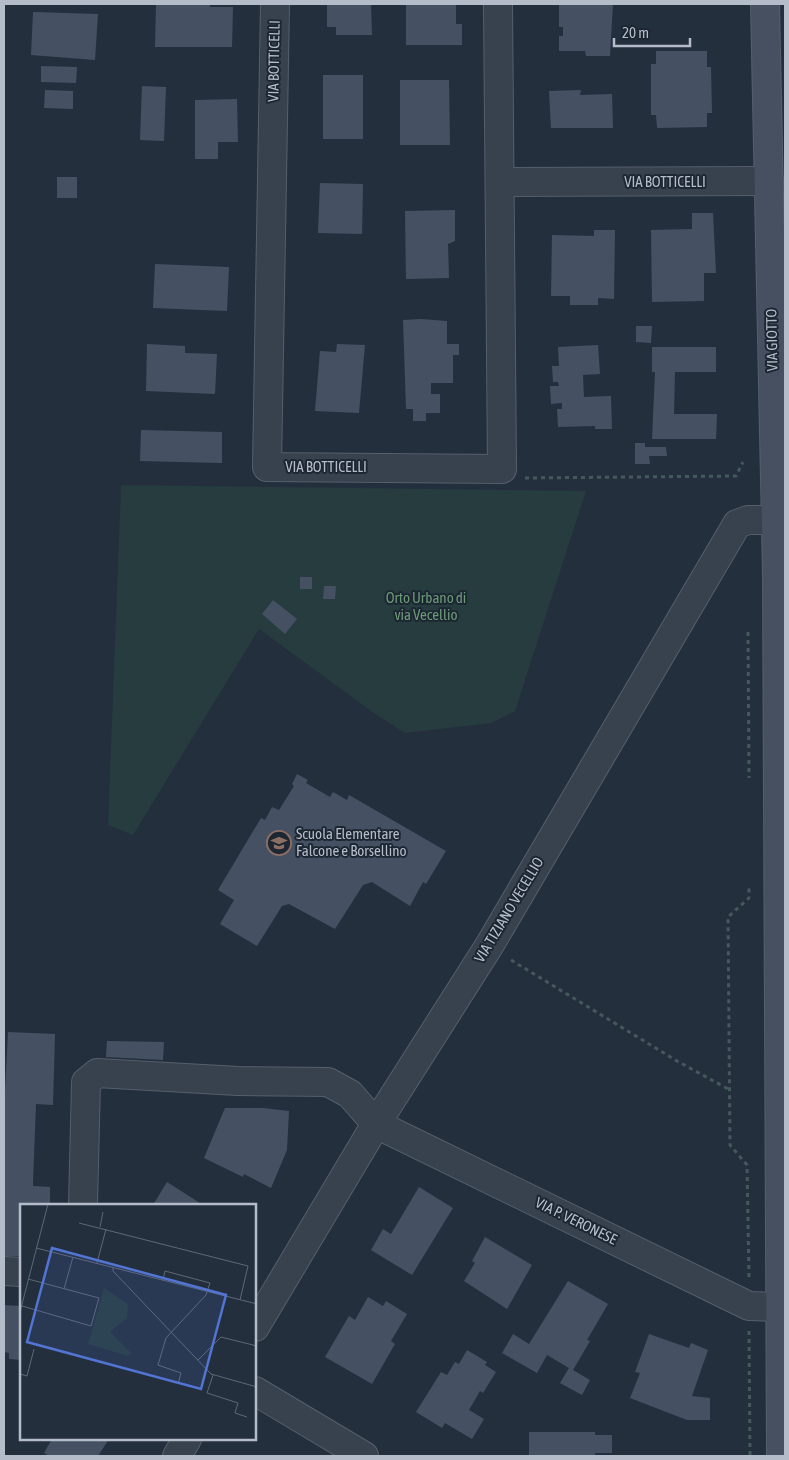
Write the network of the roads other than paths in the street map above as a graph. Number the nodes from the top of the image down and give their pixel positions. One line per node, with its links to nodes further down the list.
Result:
1 (274, 4): 5 (street, VIA BOTTICELLI)
2 (498, 4): 5 (street)
3 (765, 4): 4 (street, VIA GIOTTO)
4 (769, 181): 5 (street, VIA BOTTICELLI); 6 (street, VIA GIOTTO)
5 (500, 182)
6 (779, 385): 7 (street, VIA GIOTTO)
7 (776, 520): 8 (street, VIA TIZIANO VECELLIO); 12 (street, VIA GIOTTO)
8 (376, 1124): 9 (street); 12 (street, VIA P. VERONESE); 13 (street, VIA TIZIANO VECELLIO)
9 (83, 1204)
10 (4, 1271): 11 (street)
11 (20, 1272)
12 (780, 1307): 18 (street, VIA GIOTTO)
13 (256, 1325)
14 (256, 1392): 17 (street)
15 (186, 1440): 16 (street)
16 (177, 1456)
17 (364, 1456)
18 (781, 1456)

